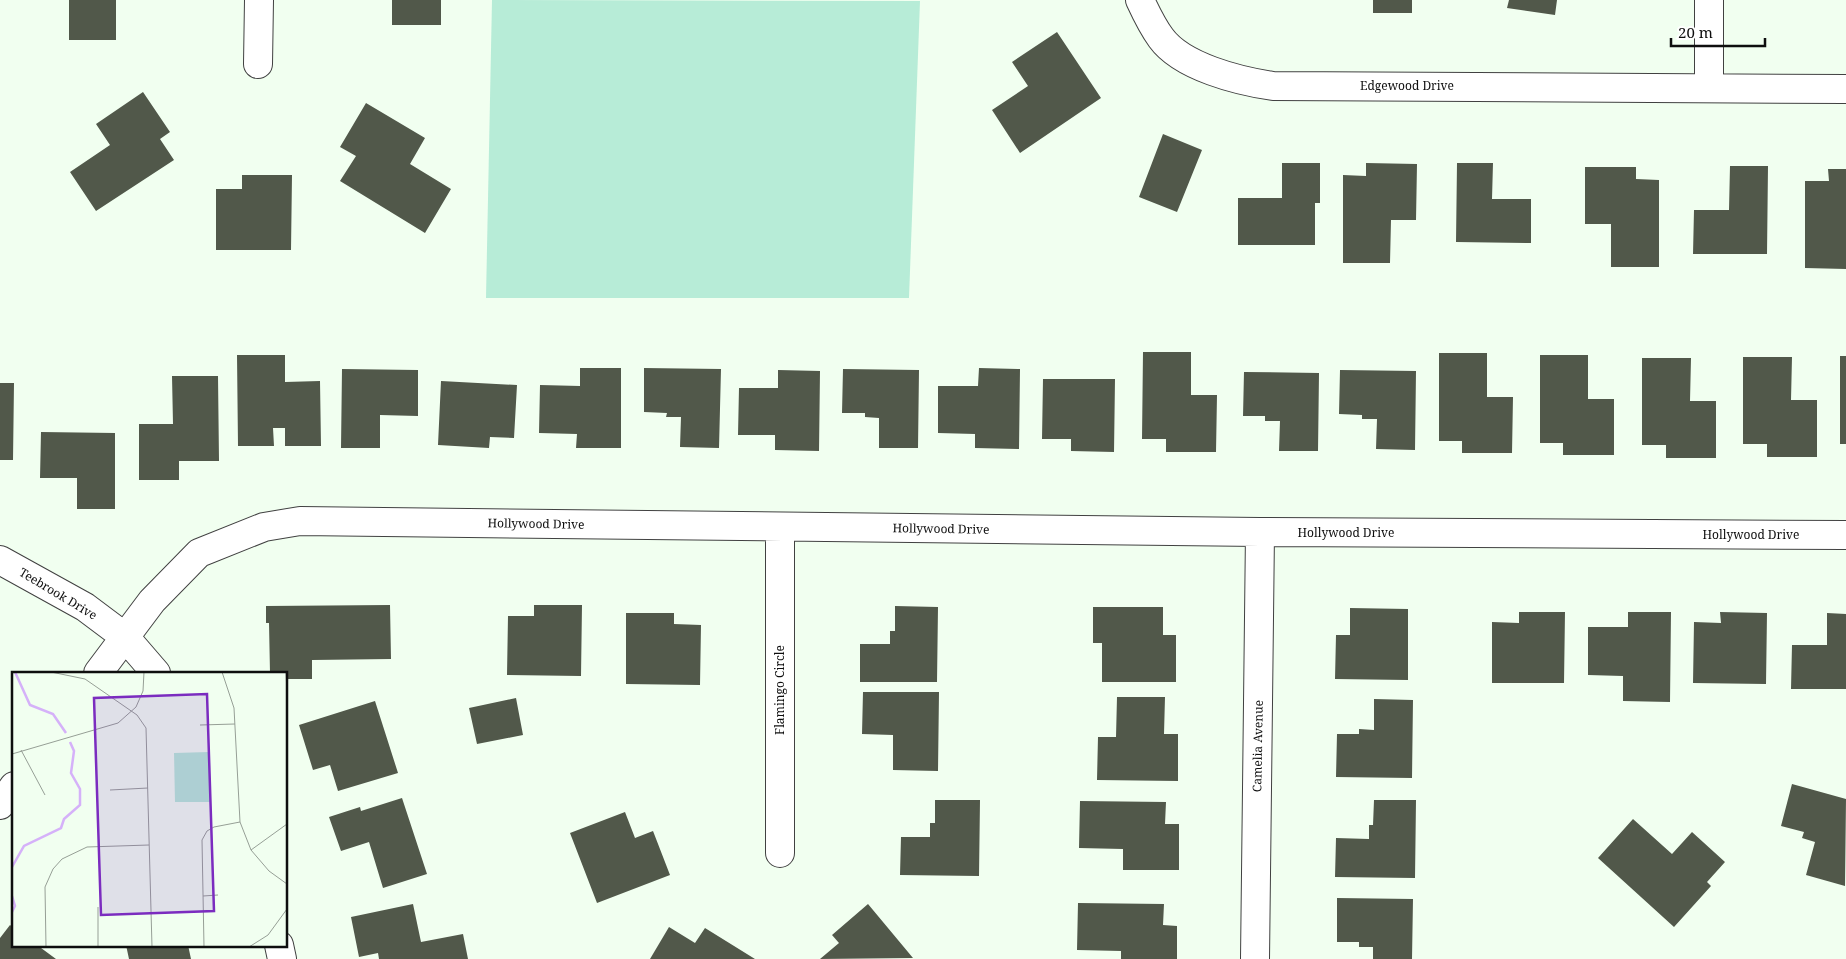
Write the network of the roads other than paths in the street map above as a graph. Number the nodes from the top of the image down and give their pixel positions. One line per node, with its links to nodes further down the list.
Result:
1 (259, 0): 4 (street)
2 (1140, 0): 5 (street, Edgewood Drive)
3 (1709, 0): 5 (street)
4 (258, 64)
5 (1708, 87): 6 (street, Edgewood Drive)
6 (1846, 89)
7 (780, 527): 8 (street, Hollywood Drive); 11 (street, Hollywood Drive); 16 (street, Flamingo Circle)
8 (1260, 532): 9 (street, Hollywood Drive); 19 (street, Camelia Avenue)
9 (1846, 535)
10 (0, 560): 11 (street, Teebrook Drive)
11 (125, 638): 12 (street, Hollywood Drive); 13 (street, Teebrook Drive)
12 (99, 672)
13 (155, 672)
14 (12, 789): 15 (street)
15 (0, 805)
16 (780, 853)
17 (279, 946): 18 (street)
18 (282, 959)
19 (1255, 959)

